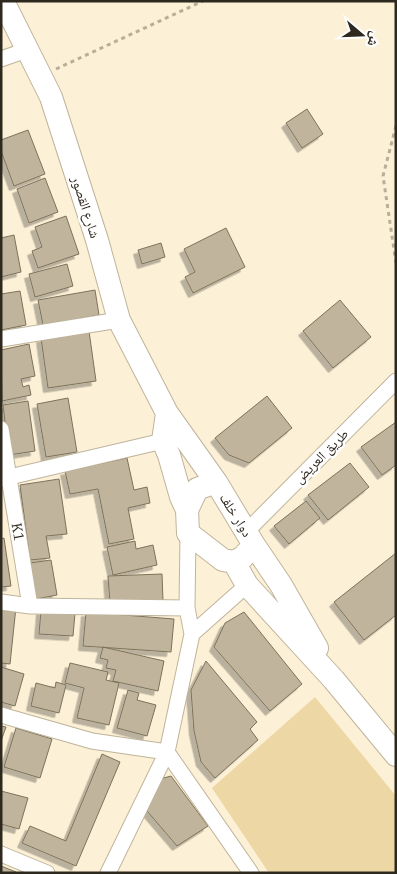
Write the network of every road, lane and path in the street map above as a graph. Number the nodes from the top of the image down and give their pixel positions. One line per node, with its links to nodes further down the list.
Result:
1 (3, 1): 3 (street, شارع القصور)
2 (204, 1): 5 (path)
3 (27, 50): 4 (street); 5 (street, شارع القصور)
4 (1, 59)
5 (41, 76): 8 (street, شارع القصور)
6 (396, 126): 7 (path)
7 (396, 263)
8 (119, 320): 9 (street); 11 (street, شارع القصور)
9 (1, 339)
10 (396, 381): 18 (street, طريق العريض)
11 (168, 413): 13 (street); 15 (street, شارع القصور)
12 (1, 429): 14 (street, K1)
13 (163, 441): 14 (street); 16 (street)
14 (5, 478): 22 (street, K1)
15 (216, 482): 16 (street, دوار خلف); 18 (street, دوار خلف)
16 (187, 510): 17 (street)
17 (188, 533): 19 (street); 23 (street)
18 (250, 538): 19 (street, دوار خلف); 25 (street)
19 (234, 562): 20 (street)
20 (247, 585): 24 (street); 25 (street)
21 (1, 602): 22 (street)
22 (30, 606): 23 (street)
23 (187, 608): 24 (street)
24 (192, 634): 27 (street)
25 (334, 680): 28 (street)
26 (1, 716): 27 (street)
27 (168, 752): 31 (street); 32 (street)
28 (396, 755)
29 (1, 854): 30 (street)
30 (47, 873)
31 (108, 873)
32 (251, 873)

